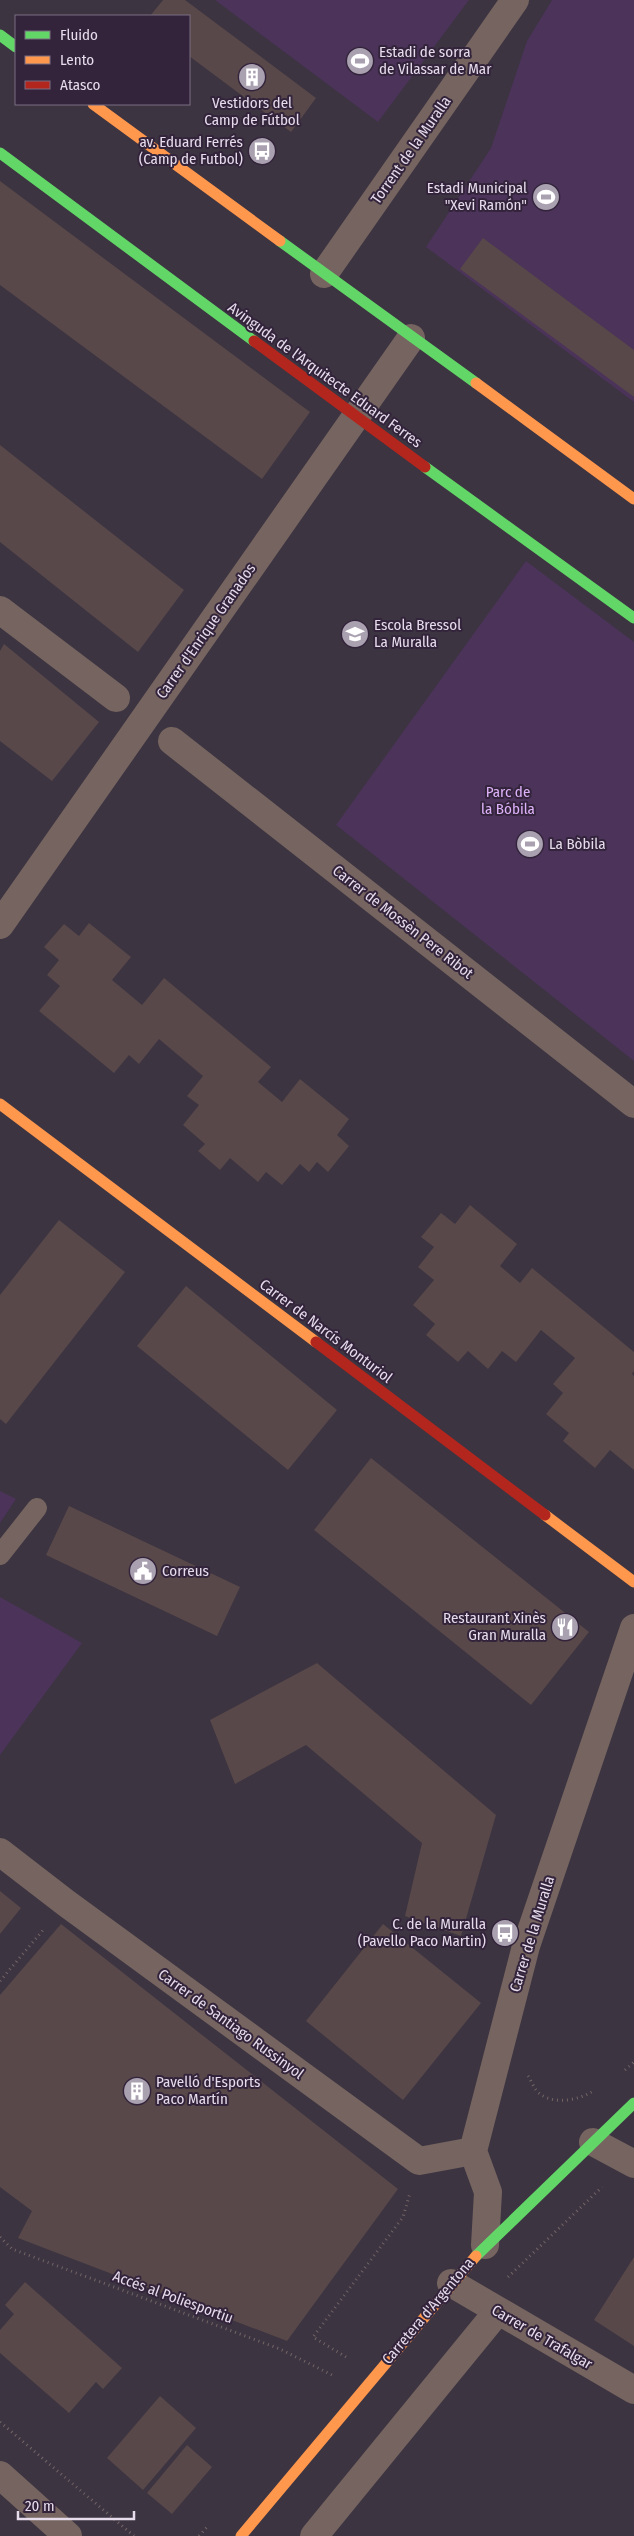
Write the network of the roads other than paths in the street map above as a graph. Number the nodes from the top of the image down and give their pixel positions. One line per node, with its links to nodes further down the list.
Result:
1 (515, 0): 6 (street, Torrent de la Muralla)
2 (0, 35): 3 (street)
3 (15, 46)
4 (94, 105): 6 (street)
5 (0, 153): 8 (street, Avinguda de l'Arquitecte Eduard Ferres)
6 (324, 274): 7 (street)
7 (411, 338): 8 (street, Carrer d'Enrique Granados); 9 (street)
8 (356, 417): 11 (street, Avinguda de l'Arquitecte Eduard Ferres); 14 (street, Carrer d'Enrique Granados)
9 (634, 499)
10 (0, 610): 12 (street)
11 (634, 618)
12 (116, 698)
13 (172, 741): 16 (street, Carrer de Mossèn Pere Ribot)
14 (0, 925)
15 (0, 1104): 19 (street, Carrer de Narcís Monturiol)
16 (634, 1104)
17 (37, 1508): 18 (lane)
18 (0, 1555)
19 (634, 1582)
20 (634, 1628): 24 (street, Carrer de la Muralla)
21 (0, 1852): 24 (street, Carrer de Santiago Russinyol)
22 (634, 2103): 23 (street, Carretera d'Argentona)
23 (593, 2142): 25 (street); 26 (street, Carretera d'Argentona)
24 (473, 2151): 26 (street)
25 (634, 2164)
26 (485, 2244): 27 (street, Carretera d'Argentona)
27 (451, 2284): 28 (street, Carrer de Trafalgar); 32 (street, Carretera d'Argentona)
28 (498, 2311): 29 (street, Carrer de Trafalgar); 33 (street)
29 (634, 2390)
30 (0, 2474): 31 (street)
31 (68, 2536)
32 (241, 2536)
33 (314, 2536)

